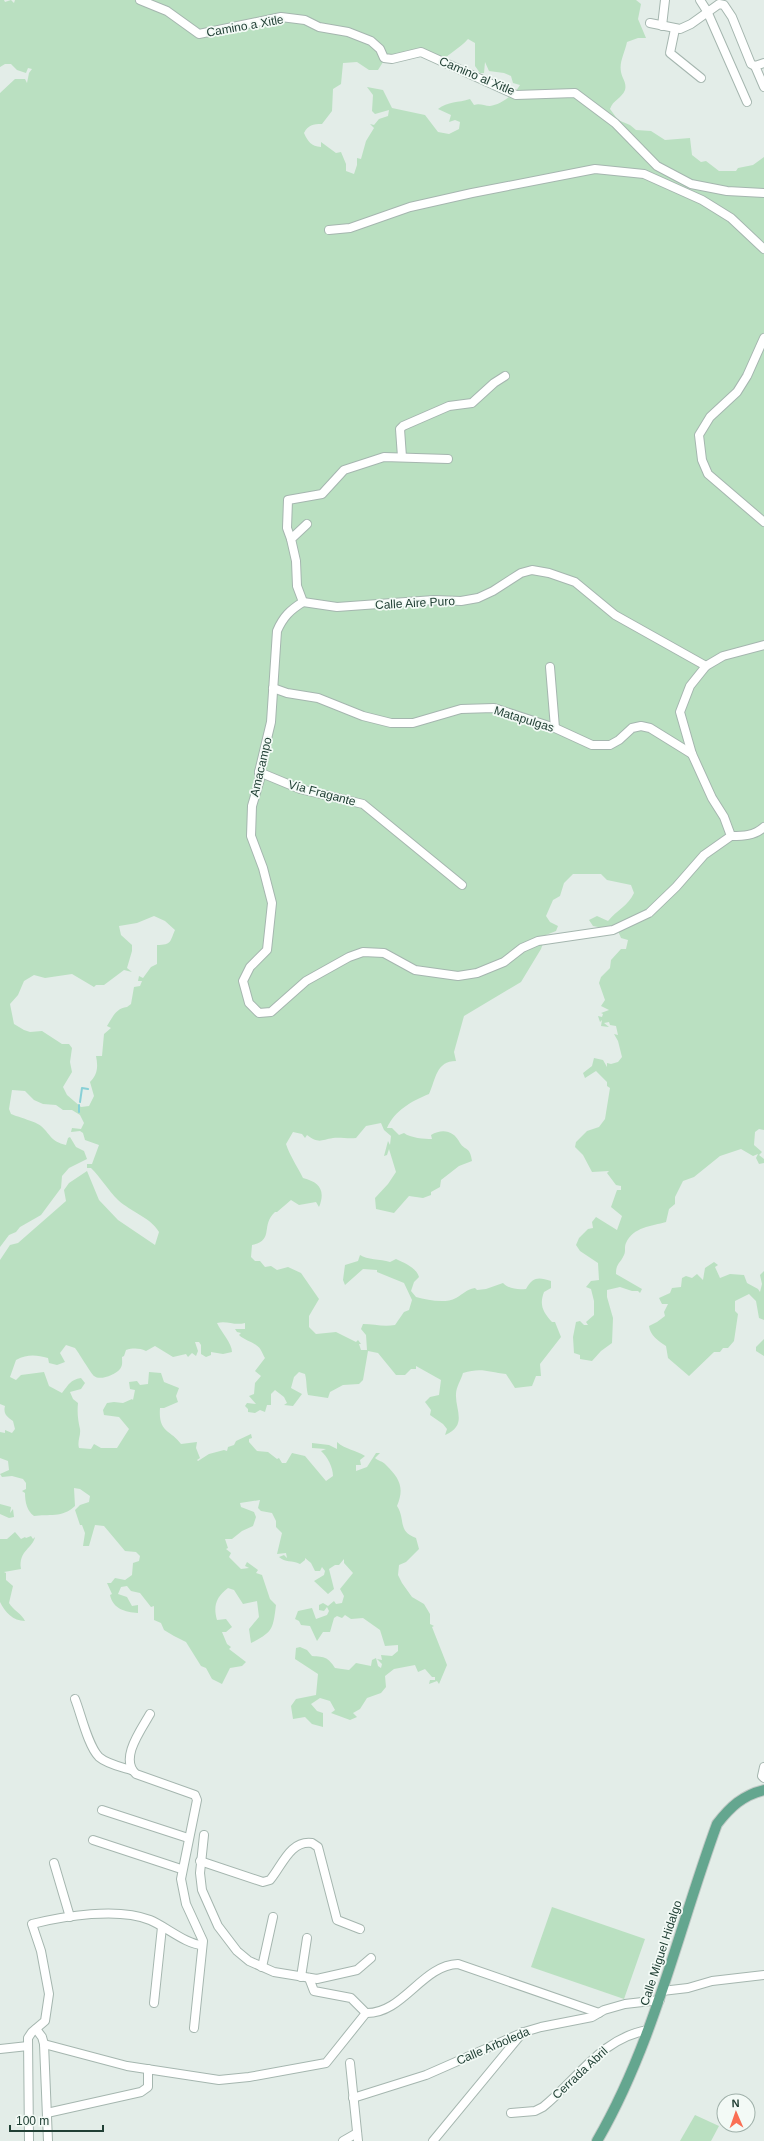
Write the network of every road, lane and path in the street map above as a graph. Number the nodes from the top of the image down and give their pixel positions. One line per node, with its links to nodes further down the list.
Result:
1 (140, 0): 9 (street, Camino a Xitle)
2 (664, 0): 7 (street)
3 (700, 0): 5 (street)
4 (725, 2): 5 (street); 11 (street)
5 (707, 11): 8 (street); 14 (street)
6 (650, 24): 7 (street)
7 (662, 26): 8 (street)
8 (676, 29): 12 (street)
9 (421, 52): 15 (street, Camino al Xitle)
10 (764, 63): 11 (street)
11 (755, 66): 13 (street)
12 (702, 78)
13 (764, 87)
14 (747, 102)
15 (764, 194)
16 (329, 230): 17 (street)
17 (764, 249)
18 (764, 338): 22 (street)
19 (505, 376): 20 (street)
20 (402, 457): 21 (street); 24 (street)
21 (448, 459)
22 (764, 522)
23 (307, 524): 24 (street)
24 (291, 539): 25 (street)
25 (304, 602): 28 (street, Calle Aire Puro); 29 (street, Amacampo)
26 (764, 645): 28 (street)
27 (550, 666): 30 (street)
28 (706, 666): 31 (street)
29 (273, 688): 30 (street, Matapulgas); 32 (street, Amacampo)
30 (554, 728): 31 (street, Matapulgas)
31 (692, 754): 34 (street)
32 (259, 772): 34 (street, Amacampo); 35 (street, Vía Fragante)
33 (764, 827): 34 (street)
34 (730, 836)
35 (462, 885)
36 (75, 1699): 39 (street)
37 (150, 1714): 39 (street)
38 (764, 1767): 40 (street)
39 (131, 1770): 44 (street)
40 (764, 1778)
41 (764, 1790): 59 (main road, Calle Miguel Hidalgo)
42 (102, 1810): 44 (street)
43 (204, 1835): 46 (street)
44 (188, 1838): 48 (street)
45 (93, 1840): 48 (street)
46 (200, 1861): 52 (street); 56 (street)
47 (54, 1863): 49 (street)
48 (181, 1869): 54 (street)
49 (70, 1917): 51 (street); 64 (street)
50 (274, 1917): 56 (street)
51 (162, 1927): 54 (street); 60 (street)
52 (360, 1929)
53 (307, 1938): 58 (street)
54 (202, 1945): 63 (street)
55 (370, 1958): 58 (street)
56 (262, 1967): 58 (street)
57 (764, 1976): 59 (street, Calle Arboleda)
58 (305, 1978): 61 (street)
59 (661, 1996): 62 (street, Calle Arboleda); 65 (main road, Calle Miguel Hidalgo)
60 (154, 2004)
61 (366, 2013): 62 (street); 71 (street)
62 (599, 2013): 66 (street, Calle Arboleda)
63 (194, 2028)
64 (36, 2029): 67 (street); 68 (street)
65 (648, 2030): 73 (street, Cerrada Abril); 80 (main road, Calle Miguel Hidalgo)
66 (524, 2032): 72 (street, Calle Arboleda); 79 (street)
67 (44, 2044): 71 (street); 74 (street)
68 (28, 2046): 69 (street); 76 (street)
69 (0, 2049)
70 (350, 2063): 72 (street)
71 (148, 2069): 74 (street)
72 (353, 2098): 75 (street)
73 (511, 2113)
74 (47, 2114): 77 (street)
75 (358, 2137): 78 (street)
76 (29, 2141)
77 (48, 2141)
78 (343, 2141)
79 (433, 2141)
80 (597, 2141)

